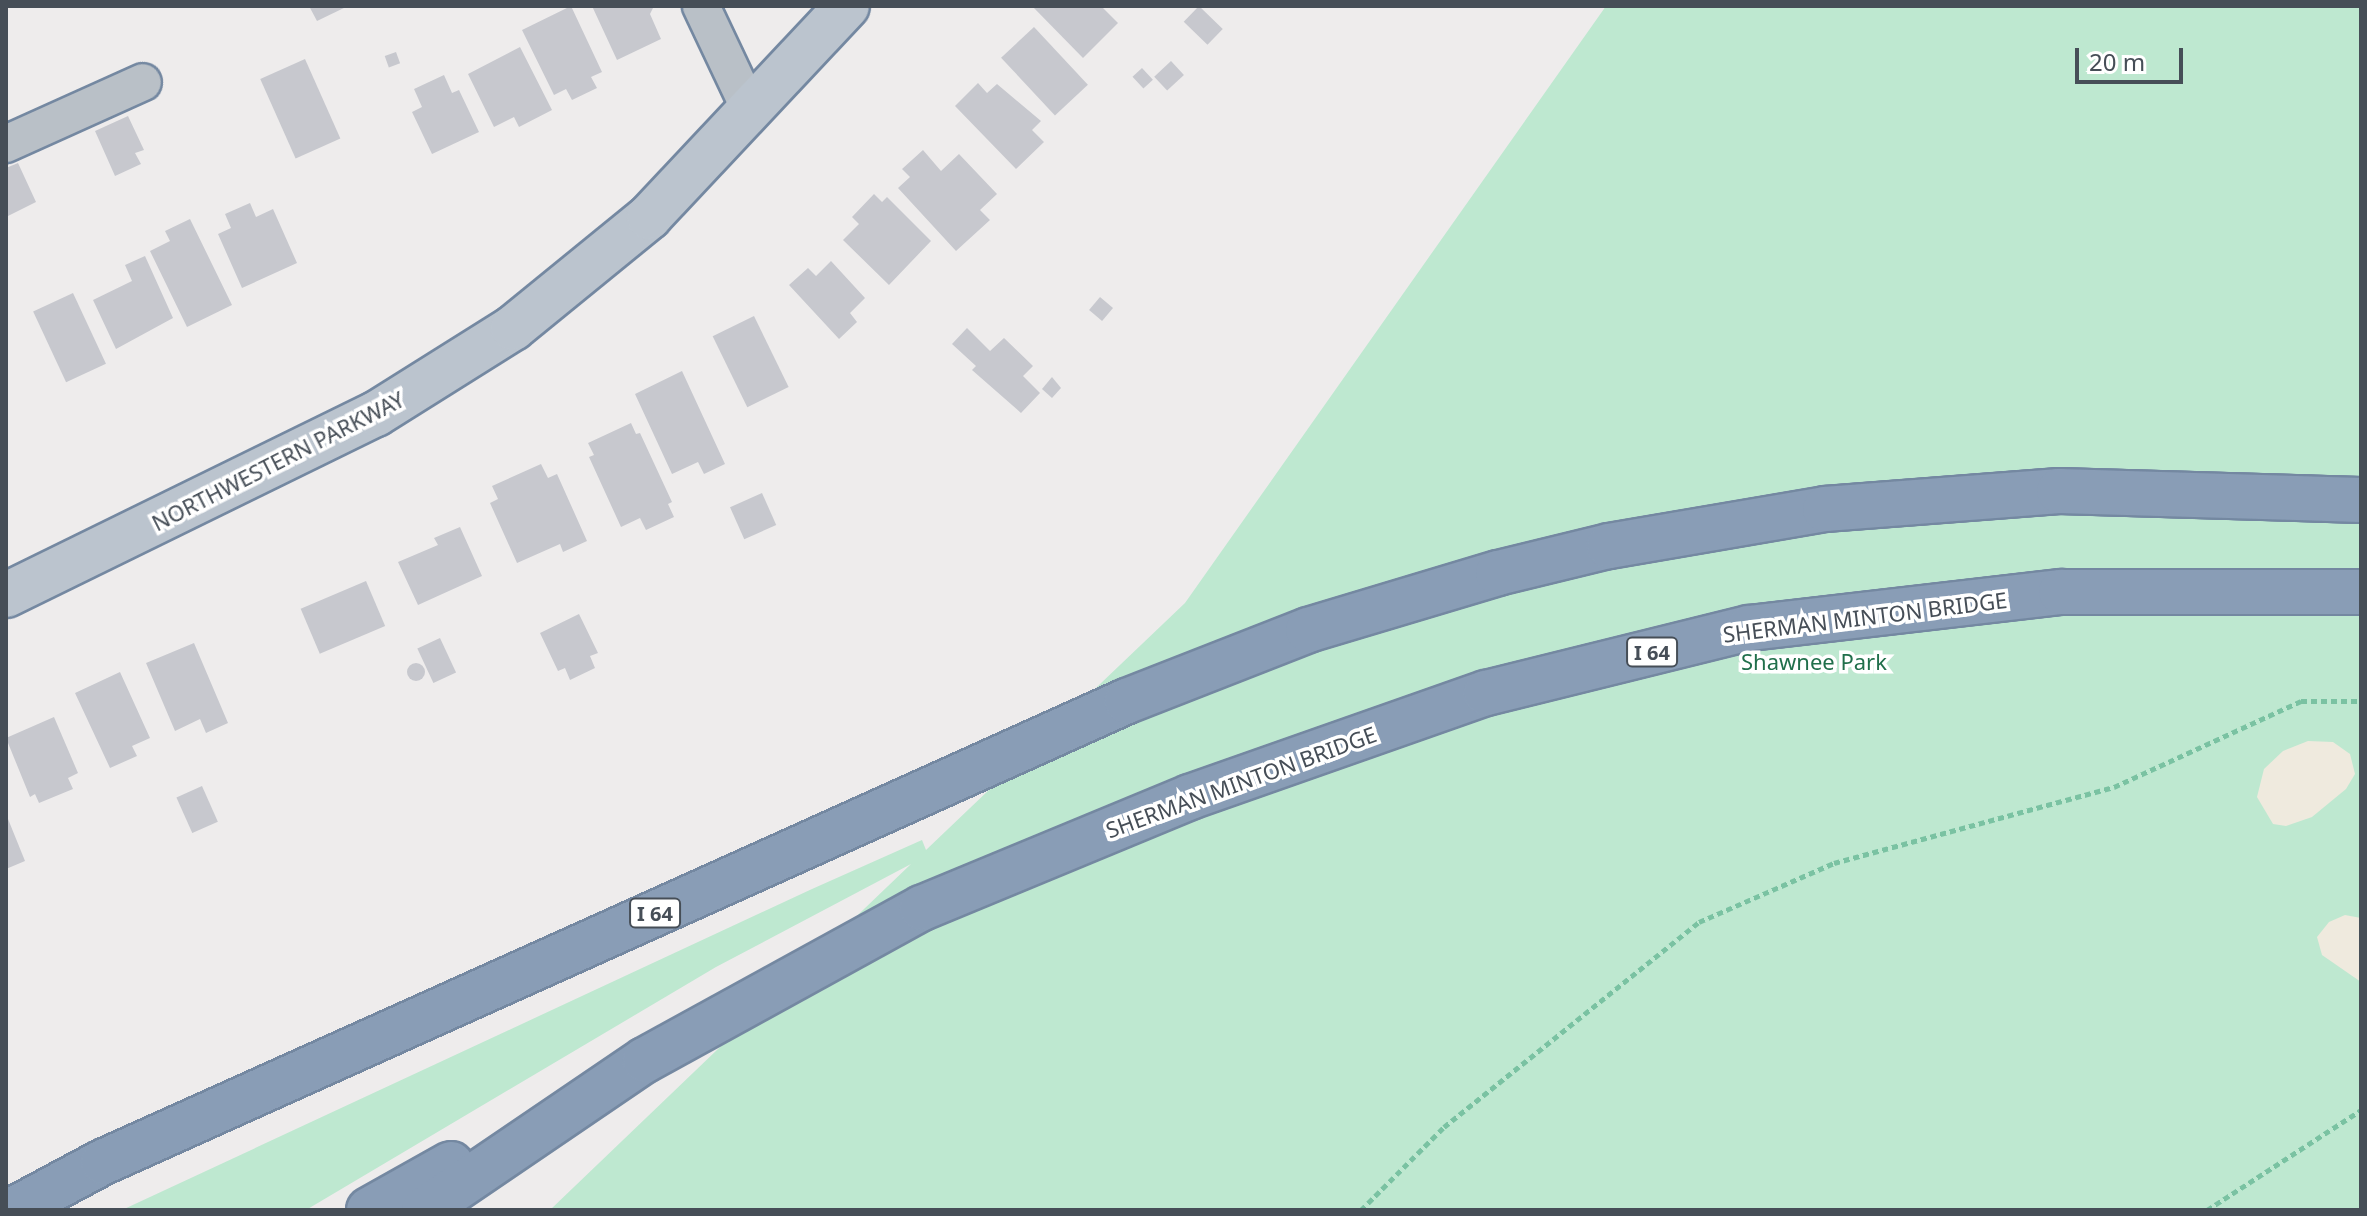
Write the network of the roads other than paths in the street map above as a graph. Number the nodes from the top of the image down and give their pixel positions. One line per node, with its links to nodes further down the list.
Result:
1 (701, 6): 4 (street)
2 (847, 6): 4 (street, NORTHWESTERN PARKWAY)
3 (143, 82): 5 (street)
4 (751, 112): 9 (street, NORTHWESTERN PARKWAY)
5 (6, 144)
6 (2361, 500): 10 (highway, I 64)
7 (2361, 519): 10 (highway)
8 (2361, 592): 11 (highway, SHERMAN MINTON BRIDGE / I 64)
9 (6, 595)
10 (1212, 682): 12 (highway, I 64); 15 (highway)
11 (573, 1105): 16 (highway); 17 (highway, I 64)
12 (103, 1162): 13 (highway); 14 (highway, I 64)
13 (6, 1198)
14 (13, 1210)
15 (61, 1210)
16 (369, 1210)
17 (424, 1210)

